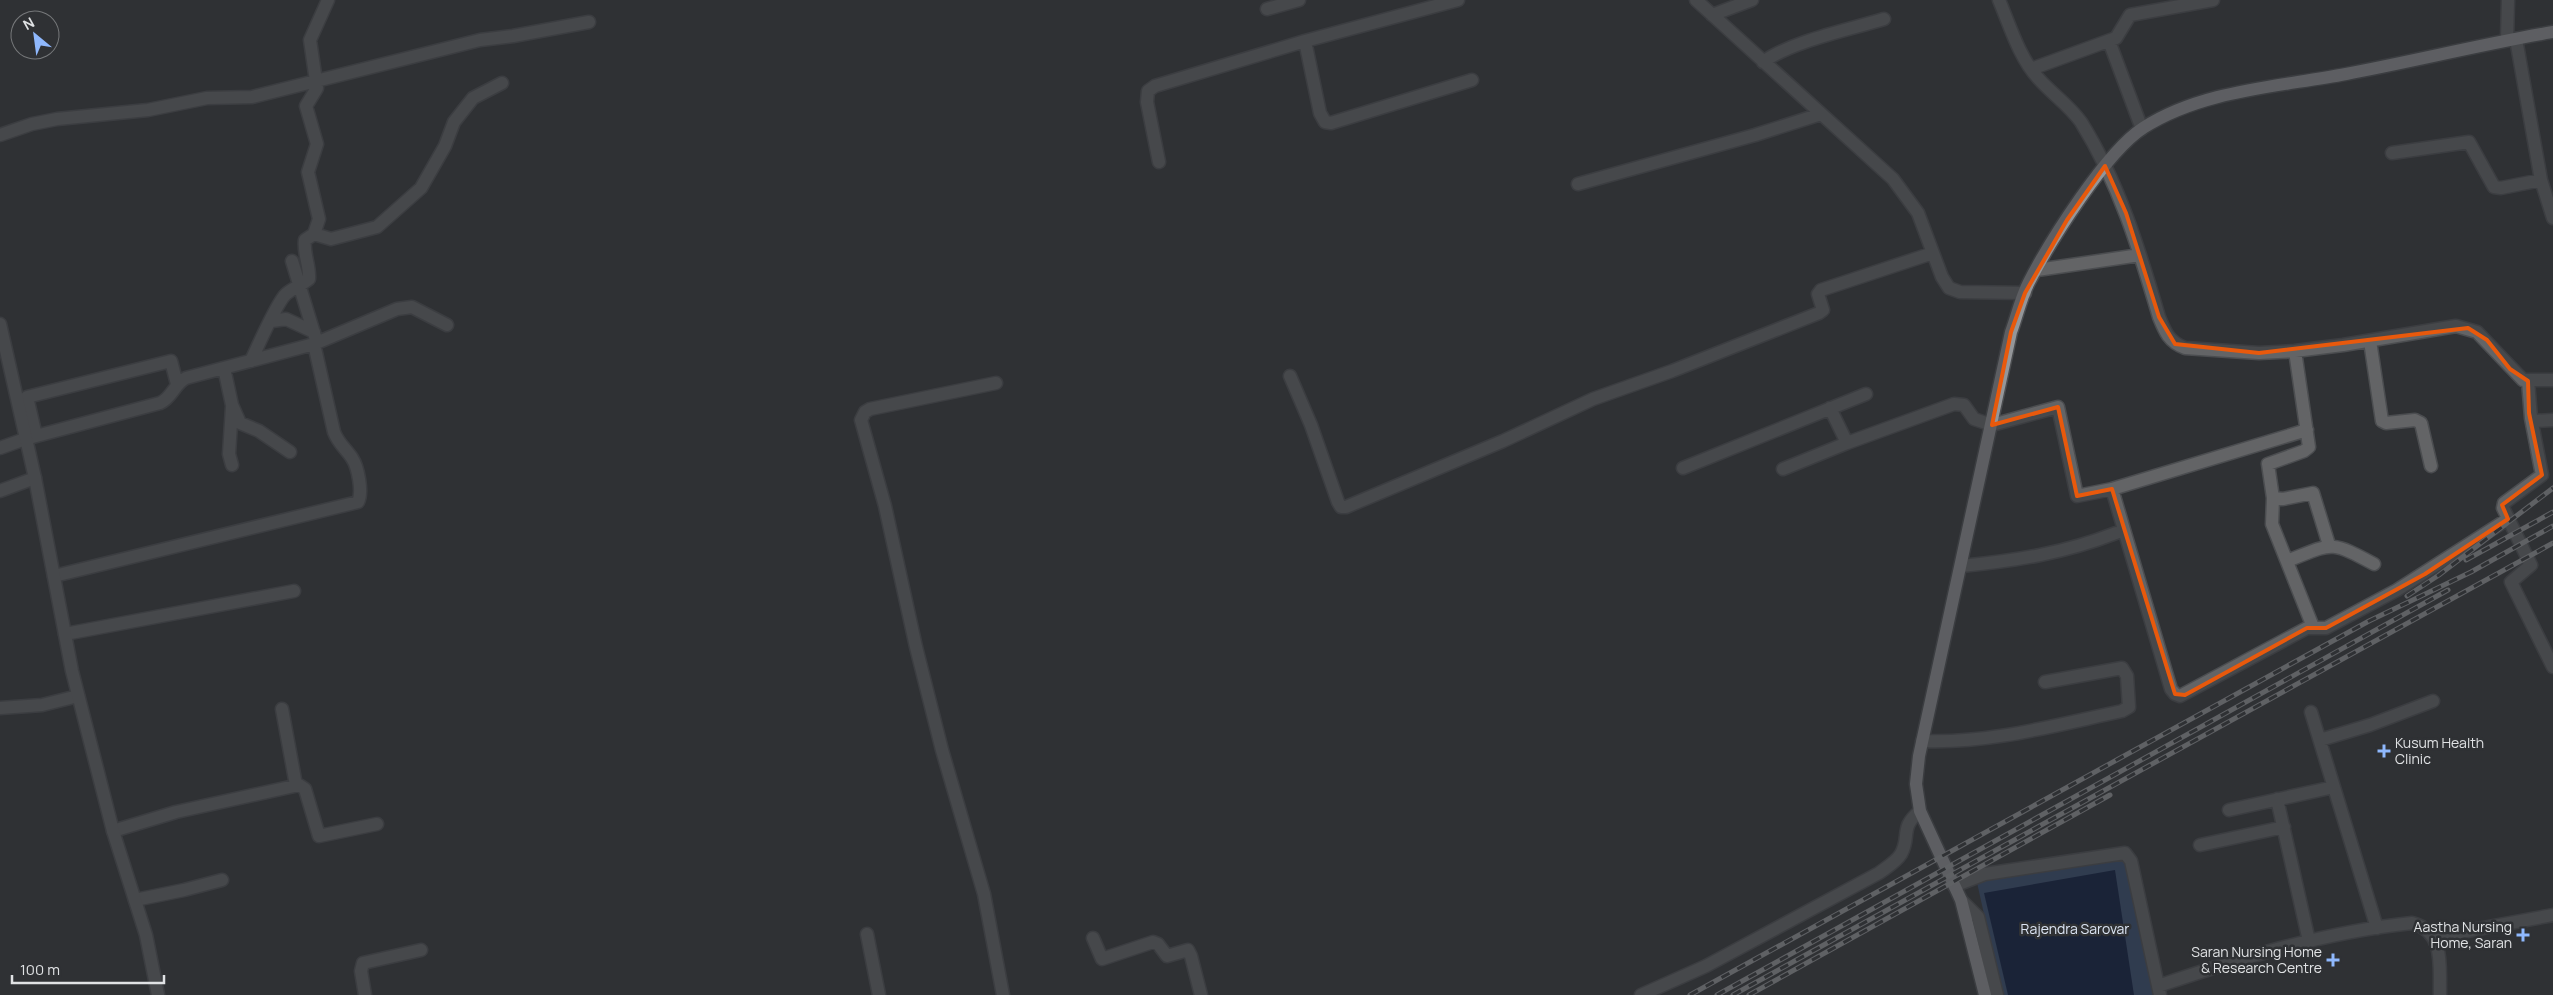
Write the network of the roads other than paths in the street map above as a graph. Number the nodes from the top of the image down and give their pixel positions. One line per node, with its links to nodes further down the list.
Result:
1 (328, 0): 21 (street)
2 (1299, 0): 10 (street)
3 (1458, 0): 16 (street)
4 (1696, 0): 11 (street)
5 (1752, 0): 11 (street)
6 (1999, 0): 19 (street)
7 (2213, 0): 9 (street)
8 (2508, 0): 15 (street)
9 (2170, 4): 17 (street)
10 (1267, 9)
11 (1712, 15): 18 (street)
12 (1884, 19): 18 (street)
13 (589, 22): 21 (street)
14 (2553, 32): 15 (main road)
15 (2511, 39): 24 (main road); 29 (street)
16 (1304, 41): 20 (street); 27 (street)
17 (2109, 42): 19 (street); 24 (street)
18 (1763, 62): 23 (street)
19 (2031, 69): 28 (street)
20 (1472, 80)
21 (316, 81): 25 (street); 32 (street)
22 (502, 83): 32 (street)
23 (1821, 114): 30 (street); 33 (street)
24 (2142, 129): 28 (main road)
25 (0, 135)
26 (2392, 153): 29 (street)
27 (1159, 162)
28 (2105, 166): 34 (street); 36 (main road)
29 (2541, 180): 31 (street)
30 (1578, 184)
31 (2553, 218)
32 (314, 234): 37 (street)
33 (1933, 253): 38 (street); 47 (street)
34 (2140, 255): 36 (street); 44 (street)
35 (292, 261): 37 (street)
36 (2036, 270): 38 (main road)
37 (300, 287): 39 (street); 42 (street)
38 (2025, 293): 57 (main road)
39 (272, 320): 42 (street); 45 (street)
40 (0, 324): 59 (street)
41 (447, 325): 42 (street)
42 (315, 339): 45 (street); 77 (street)
43 (2370, 341): 44 (street); 49 (street); 64 (street)
44 (2295, 351): 58 (street)
45 (251, 361): 46 (street)
46 (224, 368): 51 (street); 53 (street)
47 (1290, 376)
48 (2553, 380): 49 (street)
49 (2528, 381): 55 (street)
50 (996, 383): 114 (street)
51 (177, 384): 59 (street); 59 (street)
52 (1866, 394): 54 (street)
53 (232, 405): 62 (street); 63 (street)
54 (1830, 408): 60 (street); 65 (street)
55 (2531, 418): 56 (street); 71 (street)
56 (2553, 420)
57 (1992, 424): 60 (street); 68 (street); 76 (main road)
58 (2307, 430): 68 (street); 70 (street)
59 (30, 438): 61 (street); 67 (street)
60 (1847, 443): 66 (street)
61 (0, 448)
62 (290, 452)
63 (232, 465)
64 (2431, 466)
65 (1683, 468)
66 (1783, 469)
67 (35, 478): 69 (street); 77 (street)
68 (2112, 490): 79 (street)
69 (0, 492)
70 (2273, 498): 73 (street); 74 (street)
71 (2508, 519): 79 (street); 81 (street)
72 (2116, 533): 76 (street)
73 (2329, 545): 74 (street); 75 (street)
74 (2287, 561): 79 (street)
75 (2374, 564)
76 (1961, 566): 89 (main road)
77 (54, 576): 80 (street)
78 (294, 591): 80 (street)
79 (2312, 627)
80 (65, 634): 83 (street)
81 (2553, 667)
82 (2045, 682): 89 (street)
83 (78, 696): 85 (street); 97 (street)
84 (2433, 701): 88 (street)
85 (0, 708)
86 (282, 709): 90 (street)
87 (2312, 712): 88 (street)
88 (2320, 740): 91 (street)
89 (1922, 741): 94 (main road)
90 (296, 785): 95 (street); 97 (street)
91 (2334, 787): 92 (street); 104 (street)
92 (2277, 800): 93 (street); 96 (street)
93 (2229, 810)
94 (1920, 811): 100 (main road); 116 (street)
95 (377, 824)
96 (2284, 827): 98 (street); 108 (street)
97 (113, 831): 101 (street)
98 (2200, 845)
99 (222, 880): 101 (street)
100 (1954, 886): 102 (main road); 110 (street)
101 (135, 900): 111 (street)
102 (1961, 900): 117 (main road); 118 (street)
103 (2553, 915): 106 (street)
104 (2377, 928): 106 (street); 108 (street)
105 (867, 934): 113 (street)
106 (2434, 937): 119 (street)
107 (1093, 938): 115 (street)
108 (2309, 941): 110 (street)
109 (421, 950): 112 (street)
110 (2159, 990)
111 (158, 995)
112 (365, 995)
113 (879, 995)
114 (1003, 995)
115 (1201, 995)
116 (1641, 995)
117 (1985, 995)
118 (1998, 995)
119 (2440, 995)

